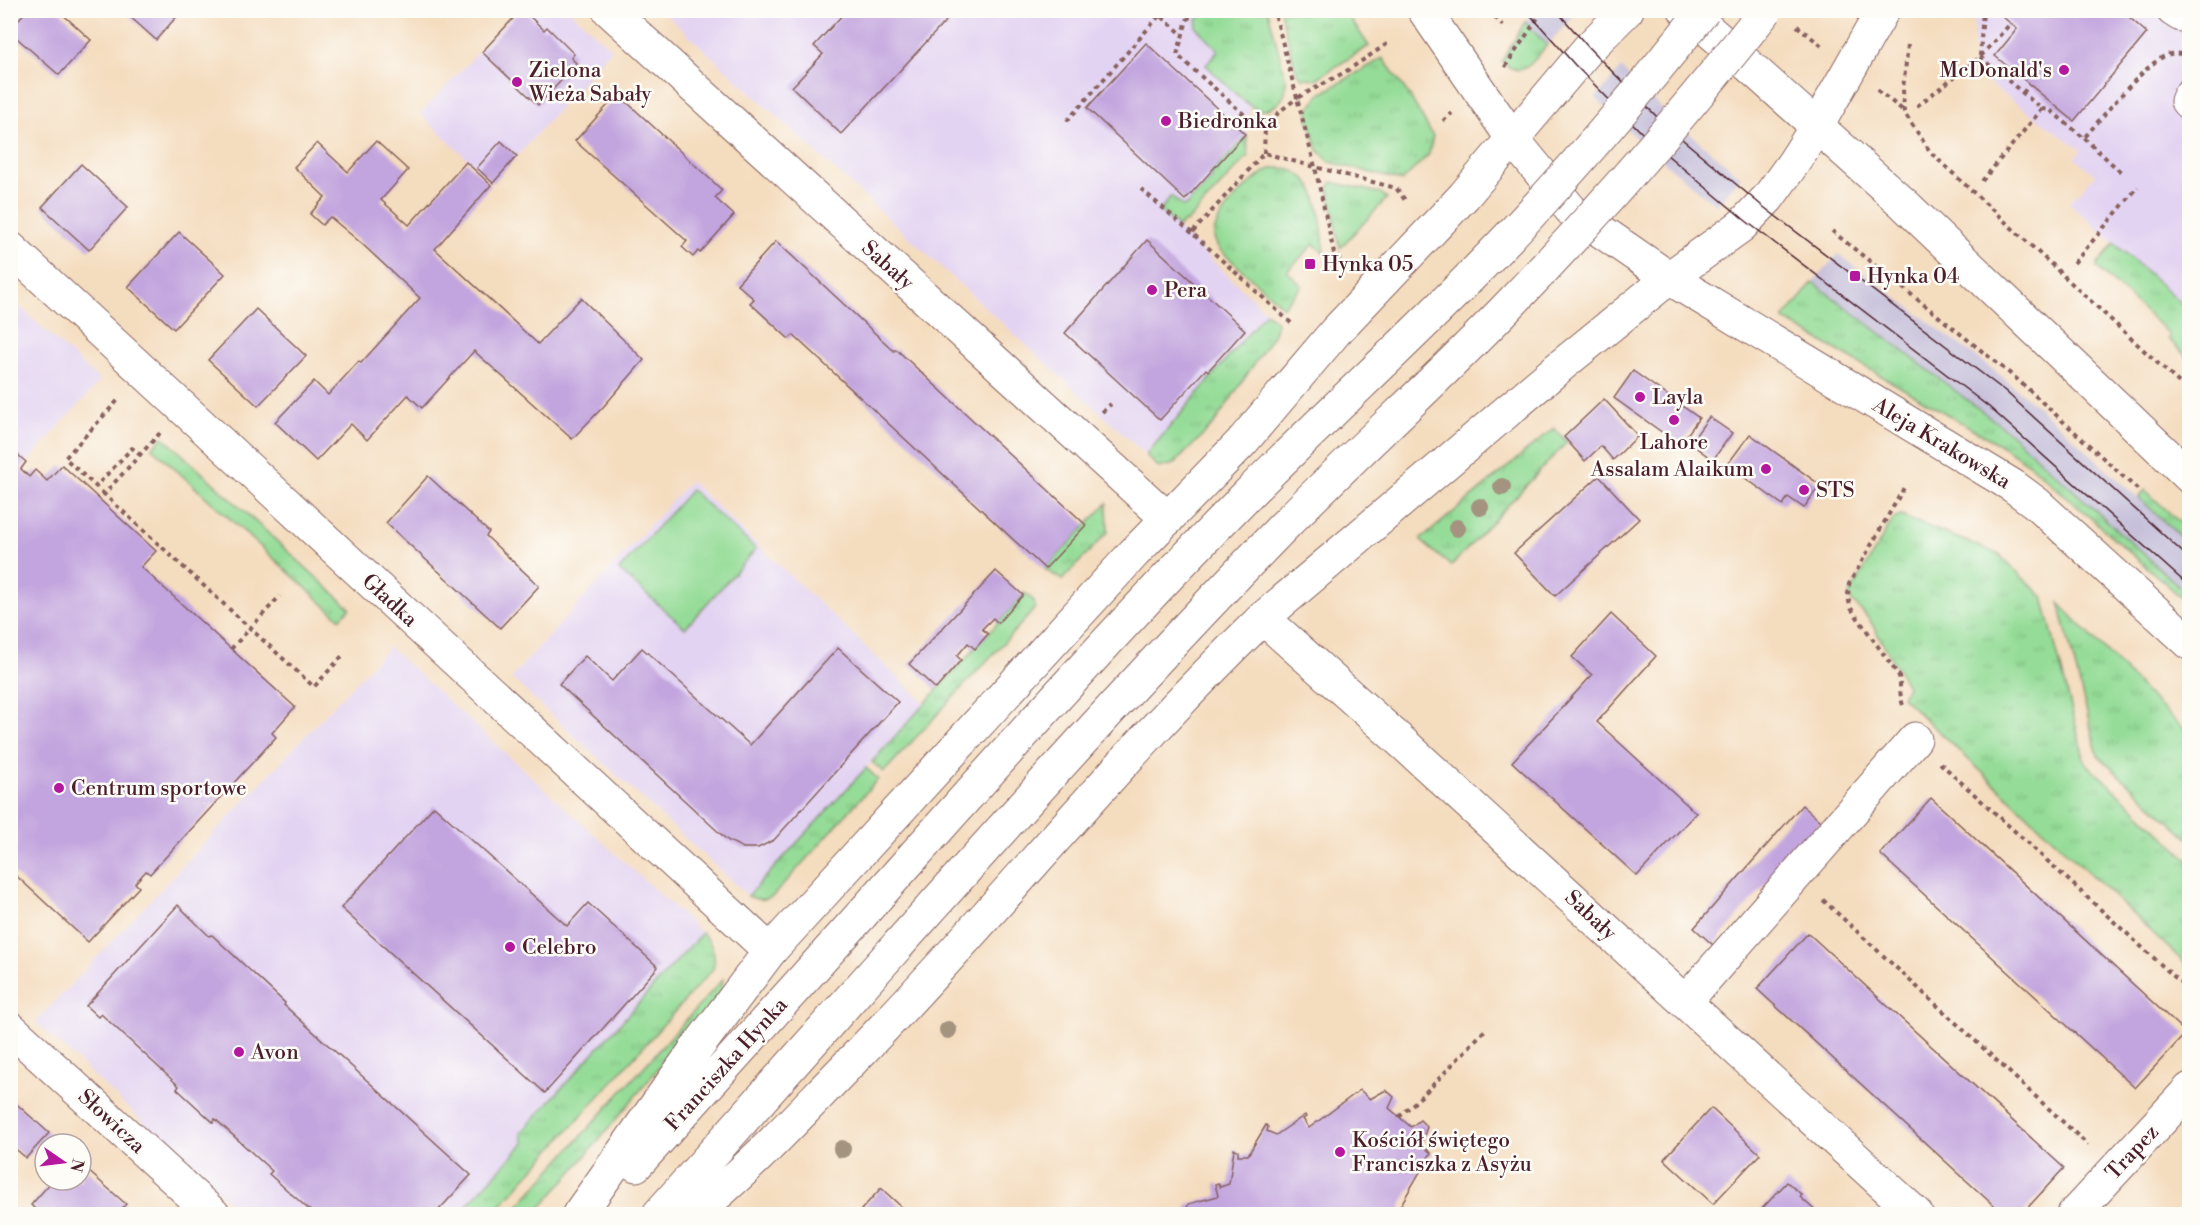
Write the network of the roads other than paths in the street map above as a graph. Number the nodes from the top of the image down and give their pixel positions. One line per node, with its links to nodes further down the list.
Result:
1 (609, 10): 17 (main road, Sabały)
2 (1424, 10): 13 (main road)
3 (1627, 10): 13 (main road)
4 (1685, 10): 12 (main road)
5 (1704, 10): 27 (main road, Franciszka Hynka, bridge)
6 (1766, 10): 28 (main road, bridge)
7 (1883, 10): 12 (main road)
8 (2173, 10): 9 (main road)
9 (2190, 12)
10 (2190, 95): 11 (main road)
11 (2190, 104)
12 (1817, 126): 15 (main road); 16 (main road)
13 (1512, 138): 15 (main road, Aleja Krakowska); 17 (main road)
14 (10, 248): 21 (main road, Gładka)
15 (1669, 279): 18 (main road); 19 (main road, Aleja Krakowska)
16 (2190, 477)
17 (1168, 519): 21 (main road)
18 (1263, 618): 22 (main road, Sabały); 29 (main road)
19 (2190, 643)
20 (1915, 739): 22 (main road)
21 (770, 951): 26 (main road)
22 (1685, 1002): 30 (main road, Sabały)
23 (10, 1028): 25 (main road, Słowicza)
24 (2190, 1089): 31 (main road, Trapez)
25 (213, 1215)
26 (579, 1215)
27 (591, 1215)
28 (659, 1215)
29 (693, 1215)
30 (1917, 1215)
31 (2074, 1215)

